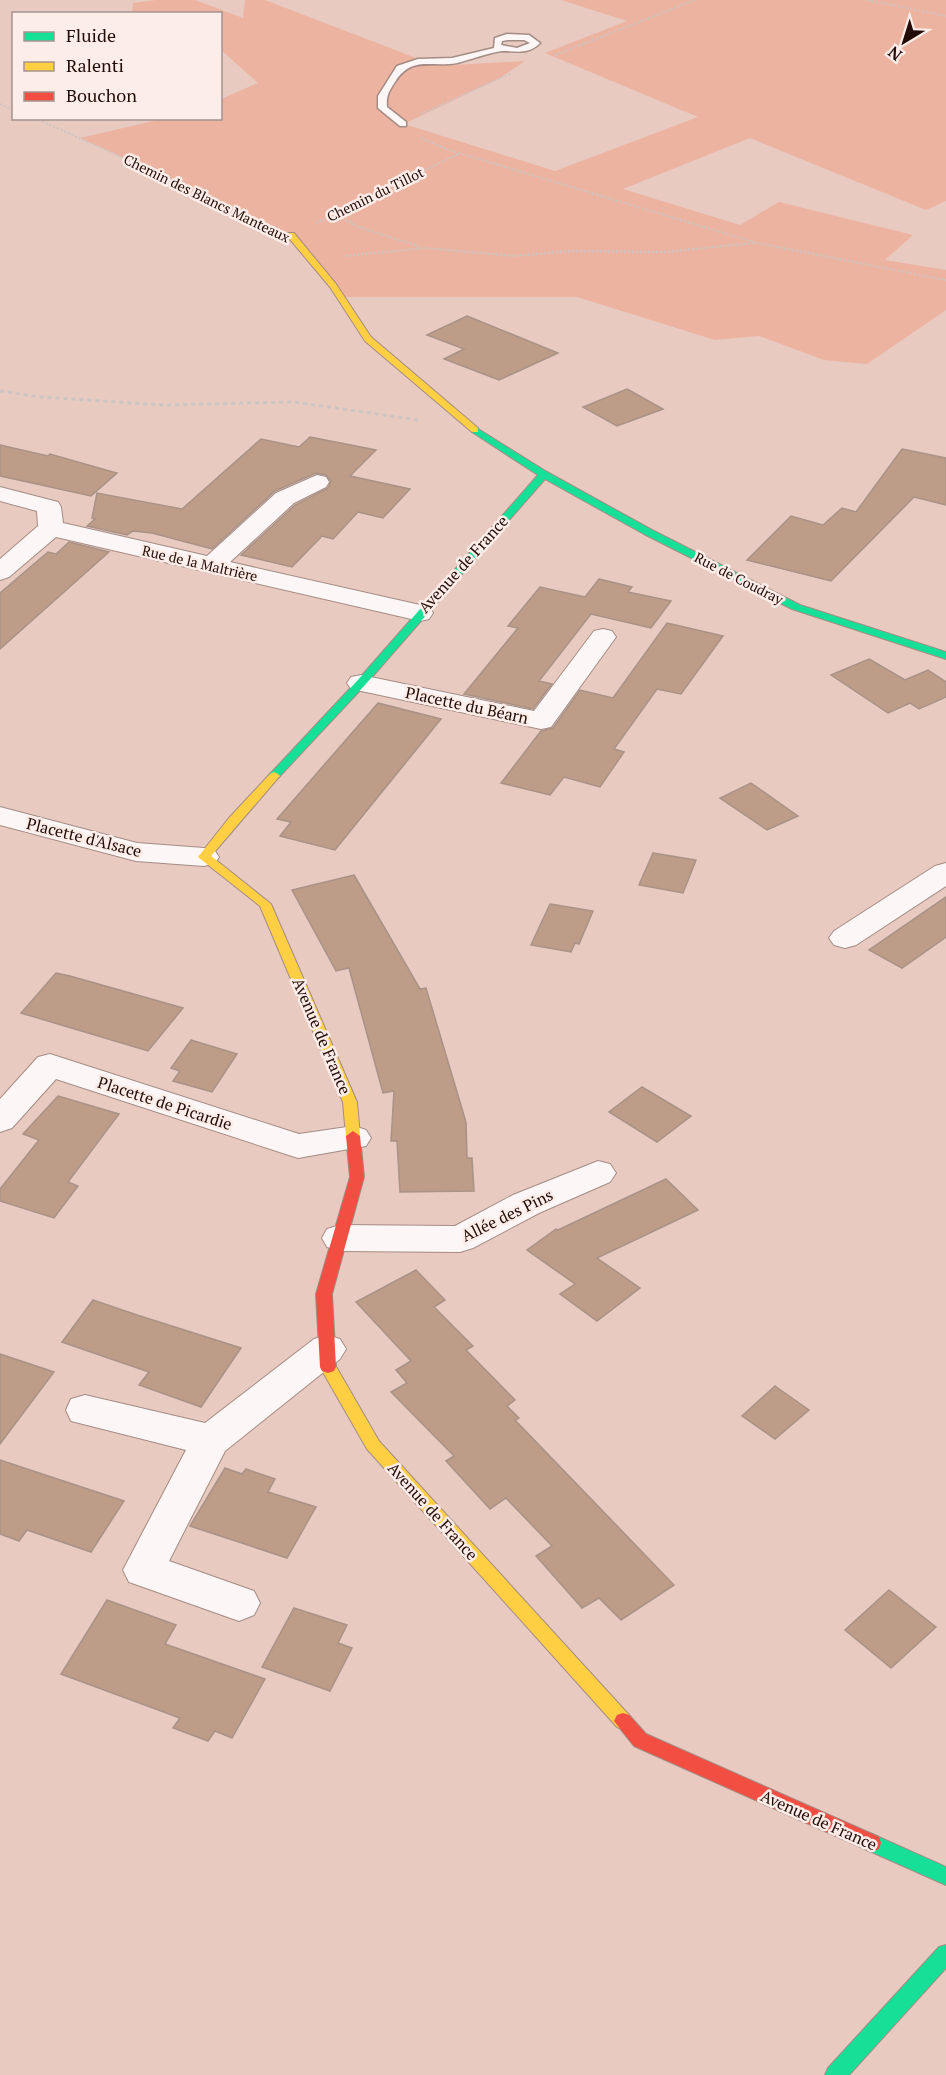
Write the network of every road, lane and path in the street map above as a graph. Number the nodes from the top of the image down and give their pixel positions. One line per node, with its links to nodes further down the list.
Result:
1 (694, 0): 5 (path)
2 (867, 0): 3 (path)
3 (946, 16)
4 (500, 49): 8 (lane)
5 (547, 58)
6 (520, 69): 8 (path)
7 (39, 120): 11 (path, Chemin des Blancs Manteaux)
8 (403, 124): 9 (path)
9 (459, 153): 10 (path, Chemin du Tillot); 12 (path)
10 (335, 214): 11 (path, Chemin du Tillot); 13 (path)
11 (291, 235): 14 (street, Chemin des Blancs Manteaux)
12 (757, 243): 13 (path); 15 (path)
13 (425, 248): 14 (path)
14 (312, 260): 17 (street, Chemin des Blancs Manteaux)
15 (946, 280)
16 (0, 391): 17 (path)
17 (475, 430): 18 (street, Chemin des Blancs Manteaux)
18 (544, 474): 24 (street, Avenue de France); 26 (street, Rue de Coudray)
19 (317, 482): 22 (street)
20 (0, 494): 21 (street)
21 (51, 528): 22 (street, Rue de la Maltrière); 23 (street)
22 (212, 565): 24 (street, Rue de la Maltrière)
23 (0, 572)
24 (420, 613): 27 (street, Avenue de France)
25 (603, 637): 27 (street, Placette du Béarn)
26 (946, 656)
27 (362, 683): 29 (street, Avenue de France)
28 (0, 816): 29 (street, Placette d'Alsace)
29 (204, 857): 33 (street, Avenue de France)
30 (946, 872): 31 (street)
31 (845, 938)
32 (0, 1120): 33 (street, Placette de Picardie)
33 (354, 1138): 35 (street, Avenue de France)
34 (598, 1173): 35 (street, Allée des Pins)
35 (340, 1238): 36 (street, Avenue de France)
36 (327, 1348): 38 (street); 40 (street, Avenue de France)
37 (85, 1410): 38 (street)
38 (212, 1440): 39 (street)
39 (239, 1603)
40 (946, 1876)
41 (946, 1954): 42 (street)
42 (835, 2075)

